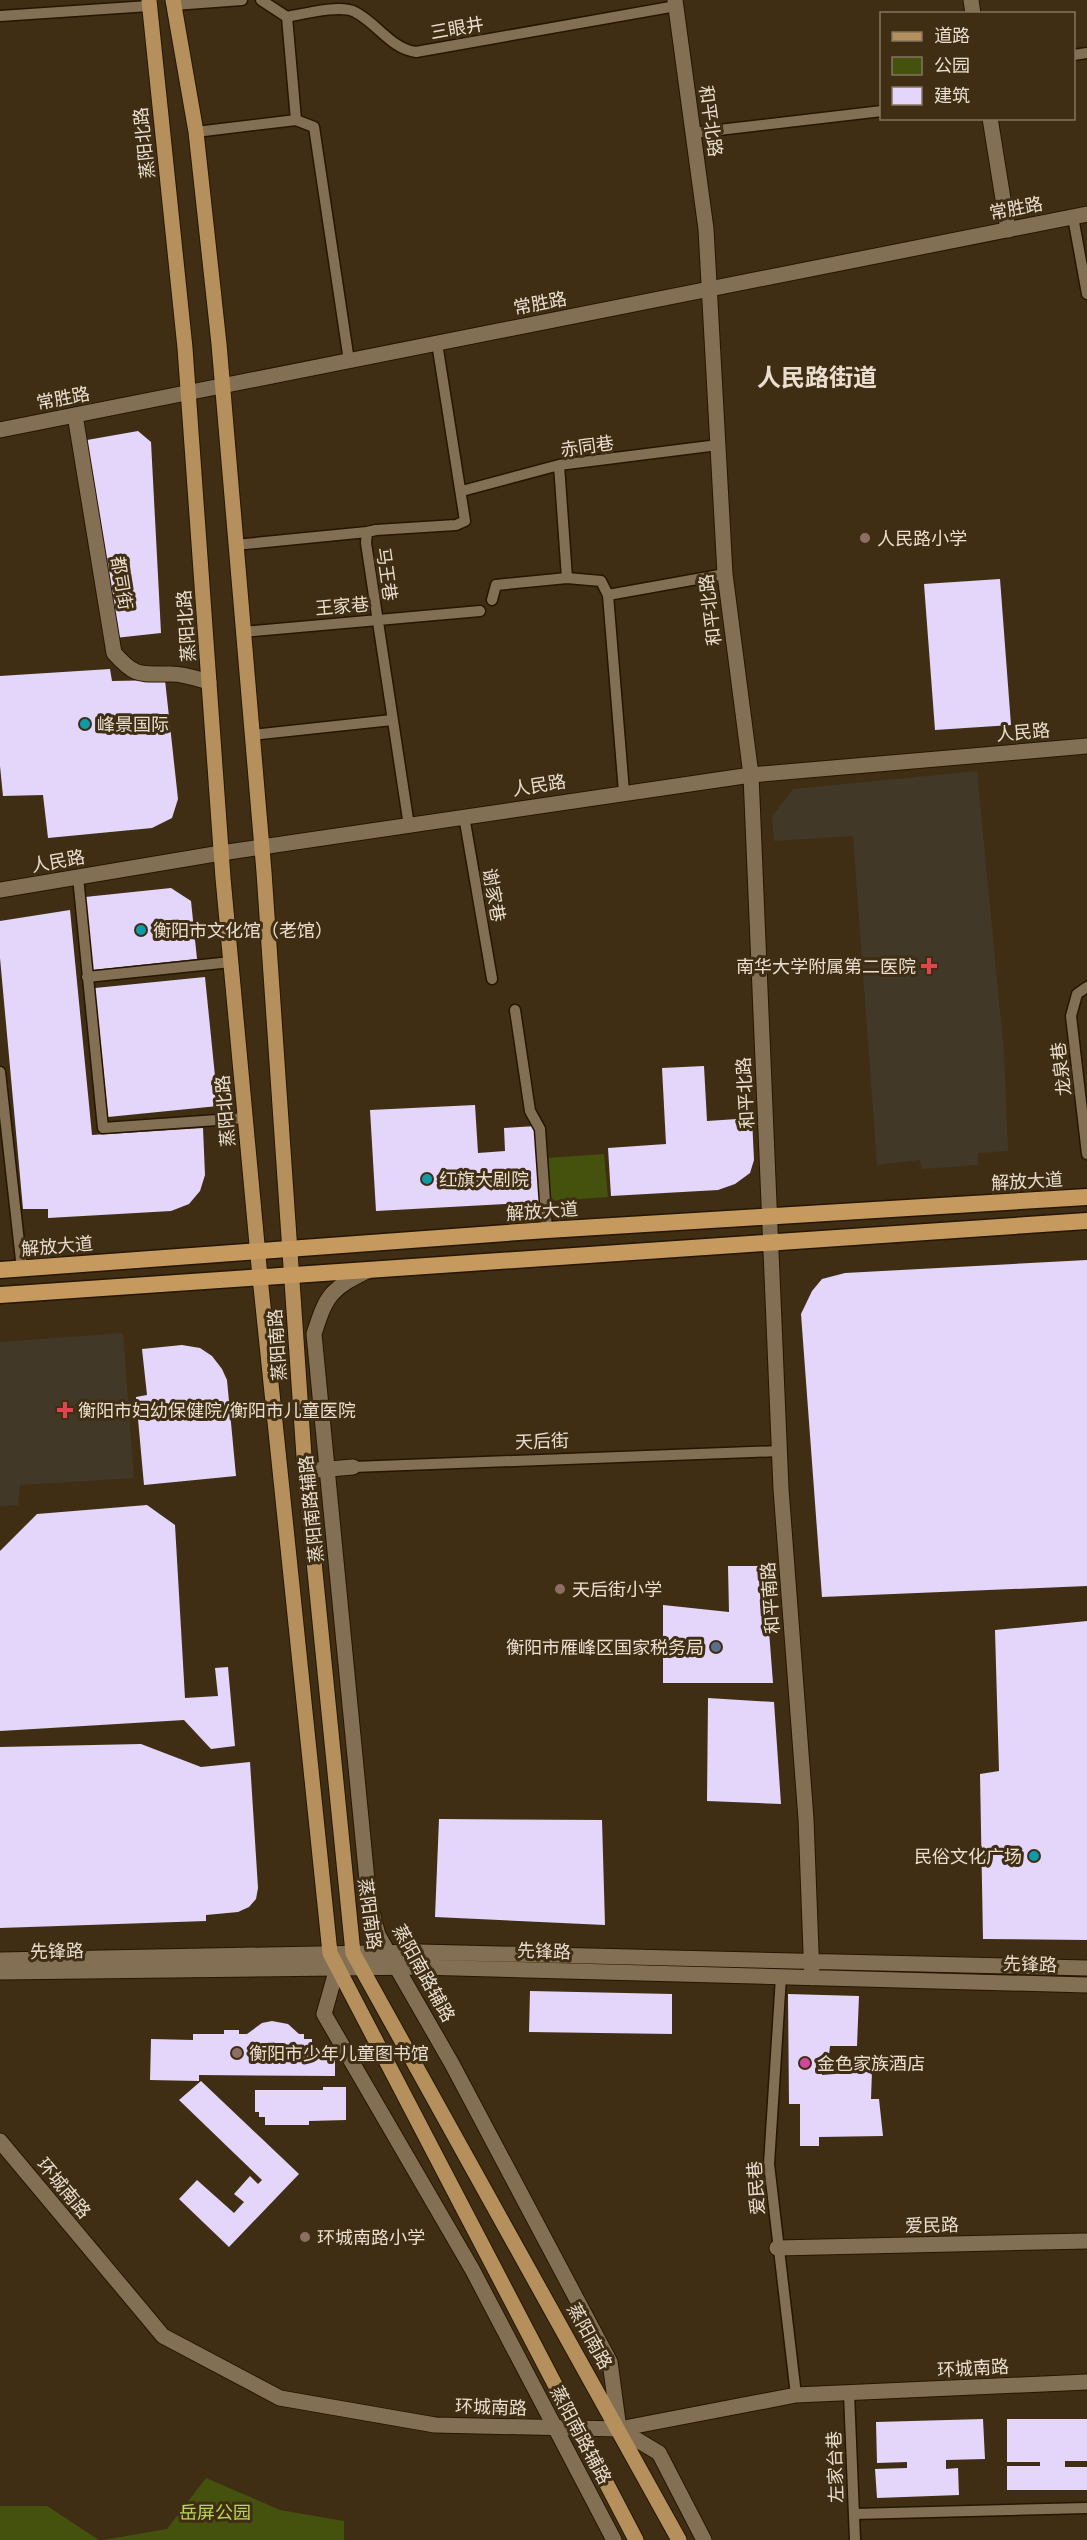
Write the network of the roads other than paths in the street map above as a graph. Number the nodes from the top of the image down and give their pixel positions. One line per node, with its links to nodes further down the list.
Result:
1 (242, 0): 4 (lane)
2 (261, 0): 8 (lane)
3 (149, 3): 7 (lane); 21 (main road, 蒸阳北路)
4 (173, 3): 12 (main road)
5 (676, 3): 6 (lane, 三眼井); 13 (street, 和平北路)
6 (343, 4): 8 (lane, 三眼井)
7 (0, 16)
8 (287, 17): 10 (lane)
9 (880, 111): 13 (lane)
10 (296, 120): 12 (lane); 19 (lane)
11 (990, 120): 15 (street)
12 (196, 132): 20 (main road)
13 (693, 133): 16 (street, 和平北路)
14 (1080, 216): 15 (street, 常胜路); 17 (lane)
15 (1008, 230): 16 (street, 常胜路)
16 (709, 289): 18 (street, 常胜路); 24 (street, 和平北路)
17 (1087, 294)
18 (437, 343): 19 (street, 常胜路); 26 (lane, 马王巷)
19 (349, 361): 20 (street, 常胜路)
20 (222, 386): 21 (street, 常胜路); 28 (main road)
21 (189, 393): 22 (street, 常胜路); 36 (main road, 蒸阳北路)
22 (75, 415): 23 (street, 常胜路); 36 (street, 都司街)
23 (0, 430)
24 (718, 445): 25 (lane, 赤同巷); 29 (street, 和平北路)
25 (559, 465): 26 (lane, 赤同巷); 30 (lane)
26 (462, 491): 27 (lane, 马王巷)
27 (367, 532): 28 (lane); 34 (lane, 马王巷)
28 (235, 545): 35 (main road)
29 (725, 574): 31 (lane); 40 (street, 和平北路)
30 (567, 578): 31 (lane); 32 (lane)
31 (608, 595): 41 (lane)
32 (492, 600)
33 (480, 611): 34 (lane, 王家巷)
34 (377, 620): 35 (lane, 王家巷); 37 (lane, 马王巷)
35 (243, 632): 38 (main road)
36 (209, 682): 45 (main road, 蒸阳北路)
37 (392, 720): 38 (lane); 43 (lane, 马王巷)
38 (252, 735): 44 (main road)
39 (1087, 746): 40 (street, 人民路)
40 (751, 775): 41 (street, 人民路); 58 (street, 和平北路)
41 (624, 792): 42 (street, 人民路)
42 (464, 816): 43 (street, 人民路); 50 (lane, 谢家巷)
43 (409, 826): 44 (street, 人民路)
44 (261, 848): 45 (street, 人民路); 62 (main road)
45 (221, 853): 46 (street, 人民路); 48 (main road, 蒸阳北路)
46 (78, 877): 47 (street, 人民路); 49 (lane)
47 (0, 890)
48 (231, 962): 49 (lane); 55 (main road, 蒸阳北路)
49 (87, 977): 55 (lane)
50 (492, 979)
51 (1087, 987): 56 (lane, 龙泉巷)
52 (515, 1010): 60 (lane)
53 (0, 1072): 54 (lane)
54 (2, 1108): 64 (lane)
55 (246, 1118): 63 (main road, 蒸阳北路)
56 (1087, 1154)
57 (1087, 1197): 58 (highway, 解放大道)
58 (770, 1216): 60 (highway, 解放大道); 61 (street, 和平南路)
59 (1087, 1221): 61 (highway)
60 (547, 1230): 62 (highway, 解放大道)
61 (771, 1242): 66 (highway); 70 (street, 和平南路)
62 (290, 1248): 63 (highway, 解放大道); 67 (main road, 蒸阳南路)
63 (258, 1250): 64 (highway, 解放大道); 68 (main road, 蒸阳南路)
64 (22, 1269): 65 (highway, 解放大道)
65 (0, 1270)
66 (370, 1270): 67 (highway); 72 (street, 蒸阳南路辅路)
67 (292, 1275): 68 (highway); 73 (main road, 蒸阳南路)
68 (260, 1276): 69 (highway); 75 (main road, 蒸阳南路)
69 (0, 1294)
70 (780, 1451): 71 (lane, 天后街); 78 (street, 和平南路)
71 (353, 1467): 72 (street, 天后街)
72 (327, 1469): 73 (street, 天后街); 74 (street, 蒸阳南路辅路)
73 (305, 1471): 76 (main road, 蒸阳南路)
74 (388, 1952): 76 (street, 先锋路); 78 (street, 先锋路); 79 (street, 蒸阳南路辅路)
75 (330, 1953): 76 (street, 先锋路); 77 (street, 先锋路); 80 (main road, 蒸阳南路)
76 (353, 1953): 81 (main road, 蒸阳南路)
77 (0, 1960)
78 (811, 1961): 82 (street, 先锋路); 85 (street, 和平南路)
79 (396, 1967): 81 (street, 先锋路); 84 (street, 先锋路); 95 (street, 蒸阳南路辅路)
80 (337, 1968): 81 (street, 先锋路); 83 (street, 先锋路); 93 (street, 蒸阳南路辅路); 94 (main road, 蒸阳南路)
81 (361, 1968): 95 (main road, 蒸阳南路)
82 (1087, 1968)
83 (0, 1971)
84 (780, 1977): 85 (street, 先锋路); 89 (lane, 爱民巷)
85 (812, 1978): 86 (street, 先锋路)
86 (1087, 1985)
87 (0, 2141): 93 (street, 环城南路)
88 (1087, 2241): 89 (street, 爱民路)
89 (777, 2248): 92 (lane, 爱民巷)
90 (1087, 2382): 91 (street, 环城南路)
91 (849, 2393): 92 (street, 环城南路); 97 (lane, 左家台巷)
92 (796, 2395): 95 (street, 环城南路)
93 (555, 2428): 94 (street, 环城南路); 98 (street, 蒸阳南路辅路)
94 (578, 2429): 95 (street, 环城南路); 99 (main road, 蒸阳南路)
95 (619, 2429): 100 (main road, 蒸阳南路); 101 (street, 蒸阳南路辅路)
96 (1087, 2508): 97 (lane)
97 (854, 2514): 102 (lane, 左家台巷)
98 (614, 2540)
99 (636, 2540)
100 (679, 2540)
101 (704, 2540)
102 (855, 2540)

